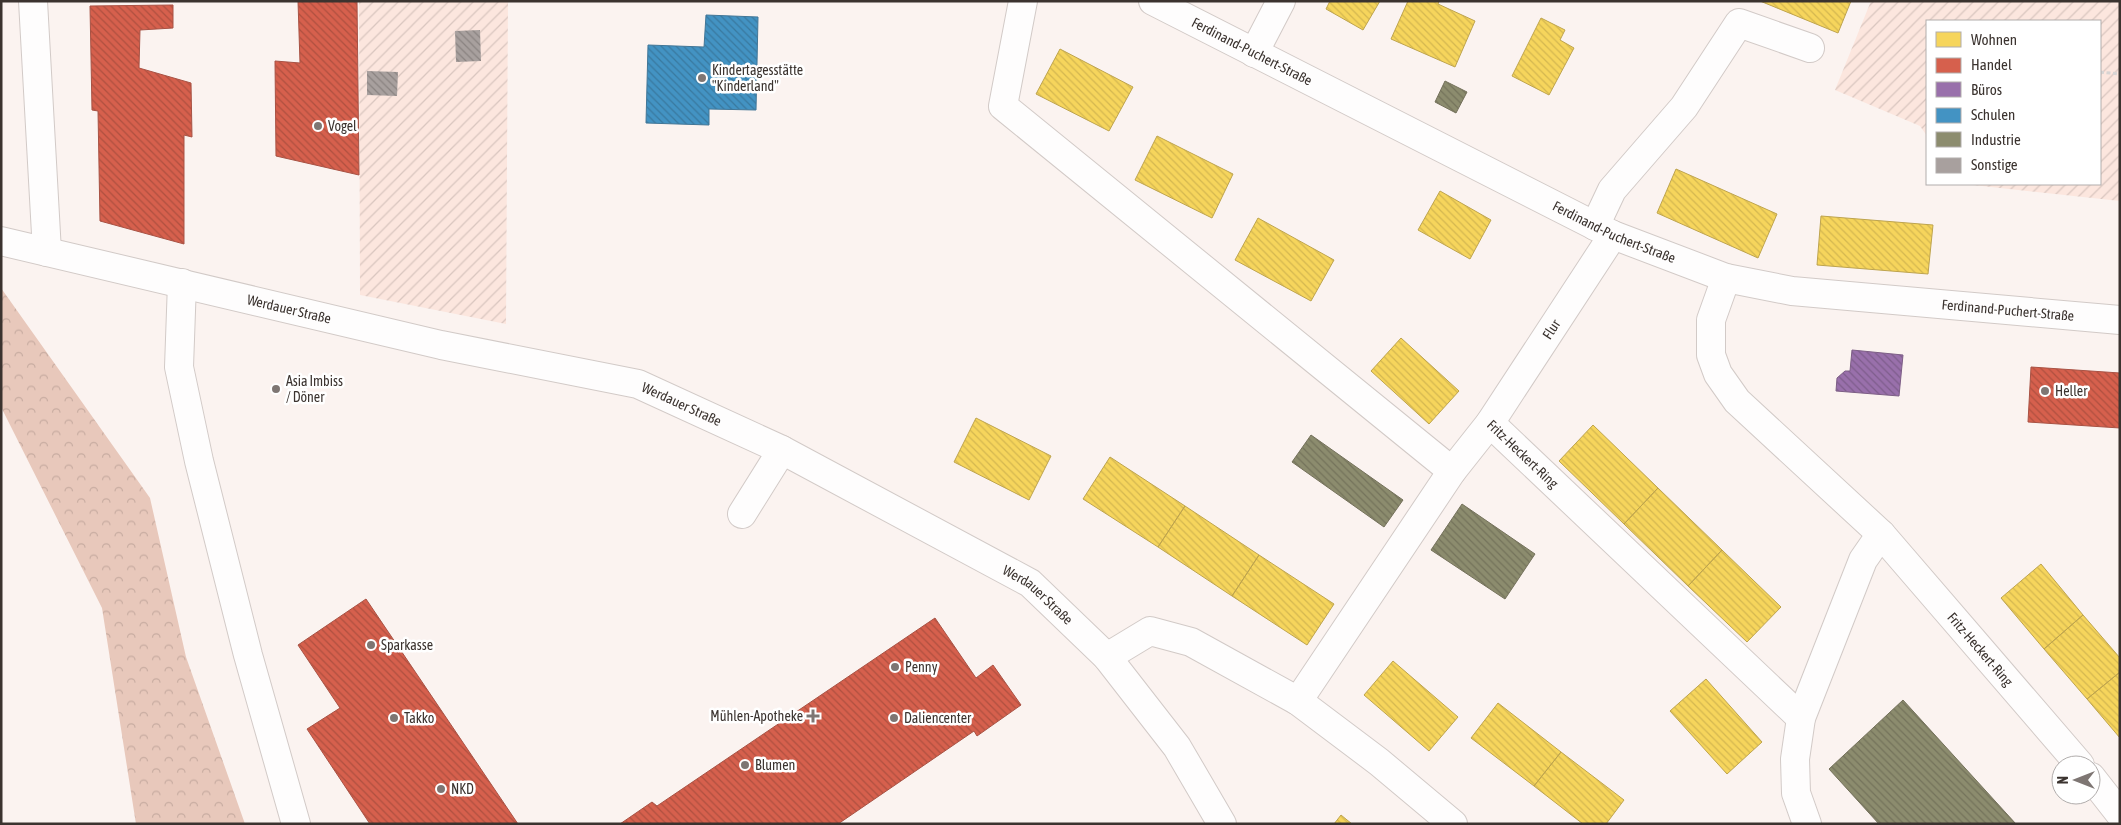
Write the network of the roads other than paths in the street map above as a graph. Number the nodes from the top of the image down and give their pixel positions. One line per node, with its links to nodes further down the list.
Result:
1 (33, 1): 9 (street)
2 (1023, 1): 15 (street)
3 (1153, 1): 6 (street, Ferdinand-Puchert-Straße)
4 (1281, 1): 6 (street)
5 (1810, 48): 7 (street, Flur)
6 (1254, 53): 7 (street, Ferdinand-Puchert-Straße)
7 (1604, 231): 10 (street, Ferdinand-Puchert-Straße); 13 (street, Flur)
8 (1, 241): 9 (street, Werdauer Straße)
9 (47, 252): 11 (street, Werdauer Straße)
10 (1726, 278): 12 (street, Ferdinand-Puchert-Straße); 17 (street, Fritz-Heckert-Ring)
11 (182, 283): 14 (street, Werdauer Straße); 24 (street)
12 (2120, 320)
13 (1490, 423): 15 (street, Fritz-Heckert-Ring); 20 (street, Fritz-Heckert-Ring)
14 (782, 450): 16 (street); 18 (street, Werdauer Straße)
15 (1452, 471): 19 (street, Fritz-Heckert-Ring)
16 (742, 514)
17 (1881, 534): 20 (street); 21 (street, Fritz-Heckert-Ring)
18 (1107, 657): 19 (street); 25 (street, Werdauer Straße)
19 (1298, 701): 26 (street)
20 (1801, 718): 27 (street)
21 (2071, 755)
22 (2101, 790): 23 (street)
23 (2120, 814)
24 (296, 824)
25 (1222, 824)
26 (1453, 824)
27 (1807, 824)

